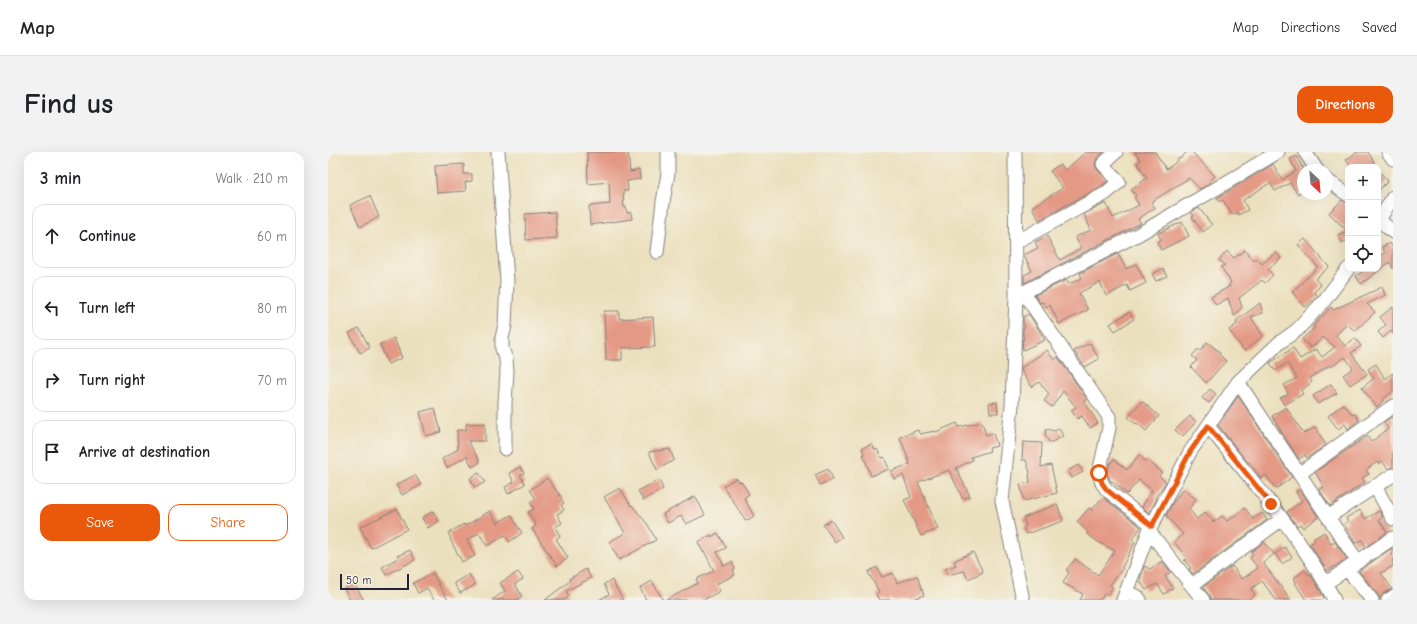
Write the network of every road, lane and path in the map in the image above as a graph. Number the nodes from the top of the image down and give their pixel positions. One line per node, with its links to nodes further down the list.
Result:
1 (498, 152): 23 (street)
2 (668, 152): 17 (street)
3 (1015, 152): 16 (street)
4 (1116, 152): 16 (street)
5 (1278, 152): 19 (street)
6 (1305, 152): 9 (street)
7 (1388, 152): 8 (street)
8 (1393, 159)
9 (1313, 164)
10 (1333, 184): 11 (street)
11 (1345, 193)
12 (1393, 197): 13 (street)
13 (1381, 215)
14 (1381, 222): 15 (street)
15 (1393, 232)
16 (1016, 242): 19 (street)
17 (657, 252)
18 (1345, 272): 20 (street)
19 (1020, 294): 30 (street); 37 (street)
20 (1238, 382): 22 (street); 24 (street)
21 (1393, 406): 24 (street)
22 (1208, 426): 28 (street); 30 (street)
23 (505, 449)
24 (1299, 474): 27 (street)
25 (1393, 474): 26 (street)
26 (1375, 486): 27 (street); 29 (street)
27 (1328, 516): 32 (street)
28 (1282, 519): 33 (street); 34 (street)
29 (1393, 519)
30 (1151, 528): 34 (street); 35 (street)
31 (1393, 538): 32 (street)
32 (1353, 565): 33 (street); 41 (street)
33 (1326, 583): 40 (street)
34 (1192, 585): 39 (street)
35 (1125, 596): 38 (street)
36 (1393, 597): 42 (street)
37 (1023, 600)
38 (1140, 600)
39 (1203, 600)
40 (1334, 600)
41 (1372, 600)
42 (1388, 600)

